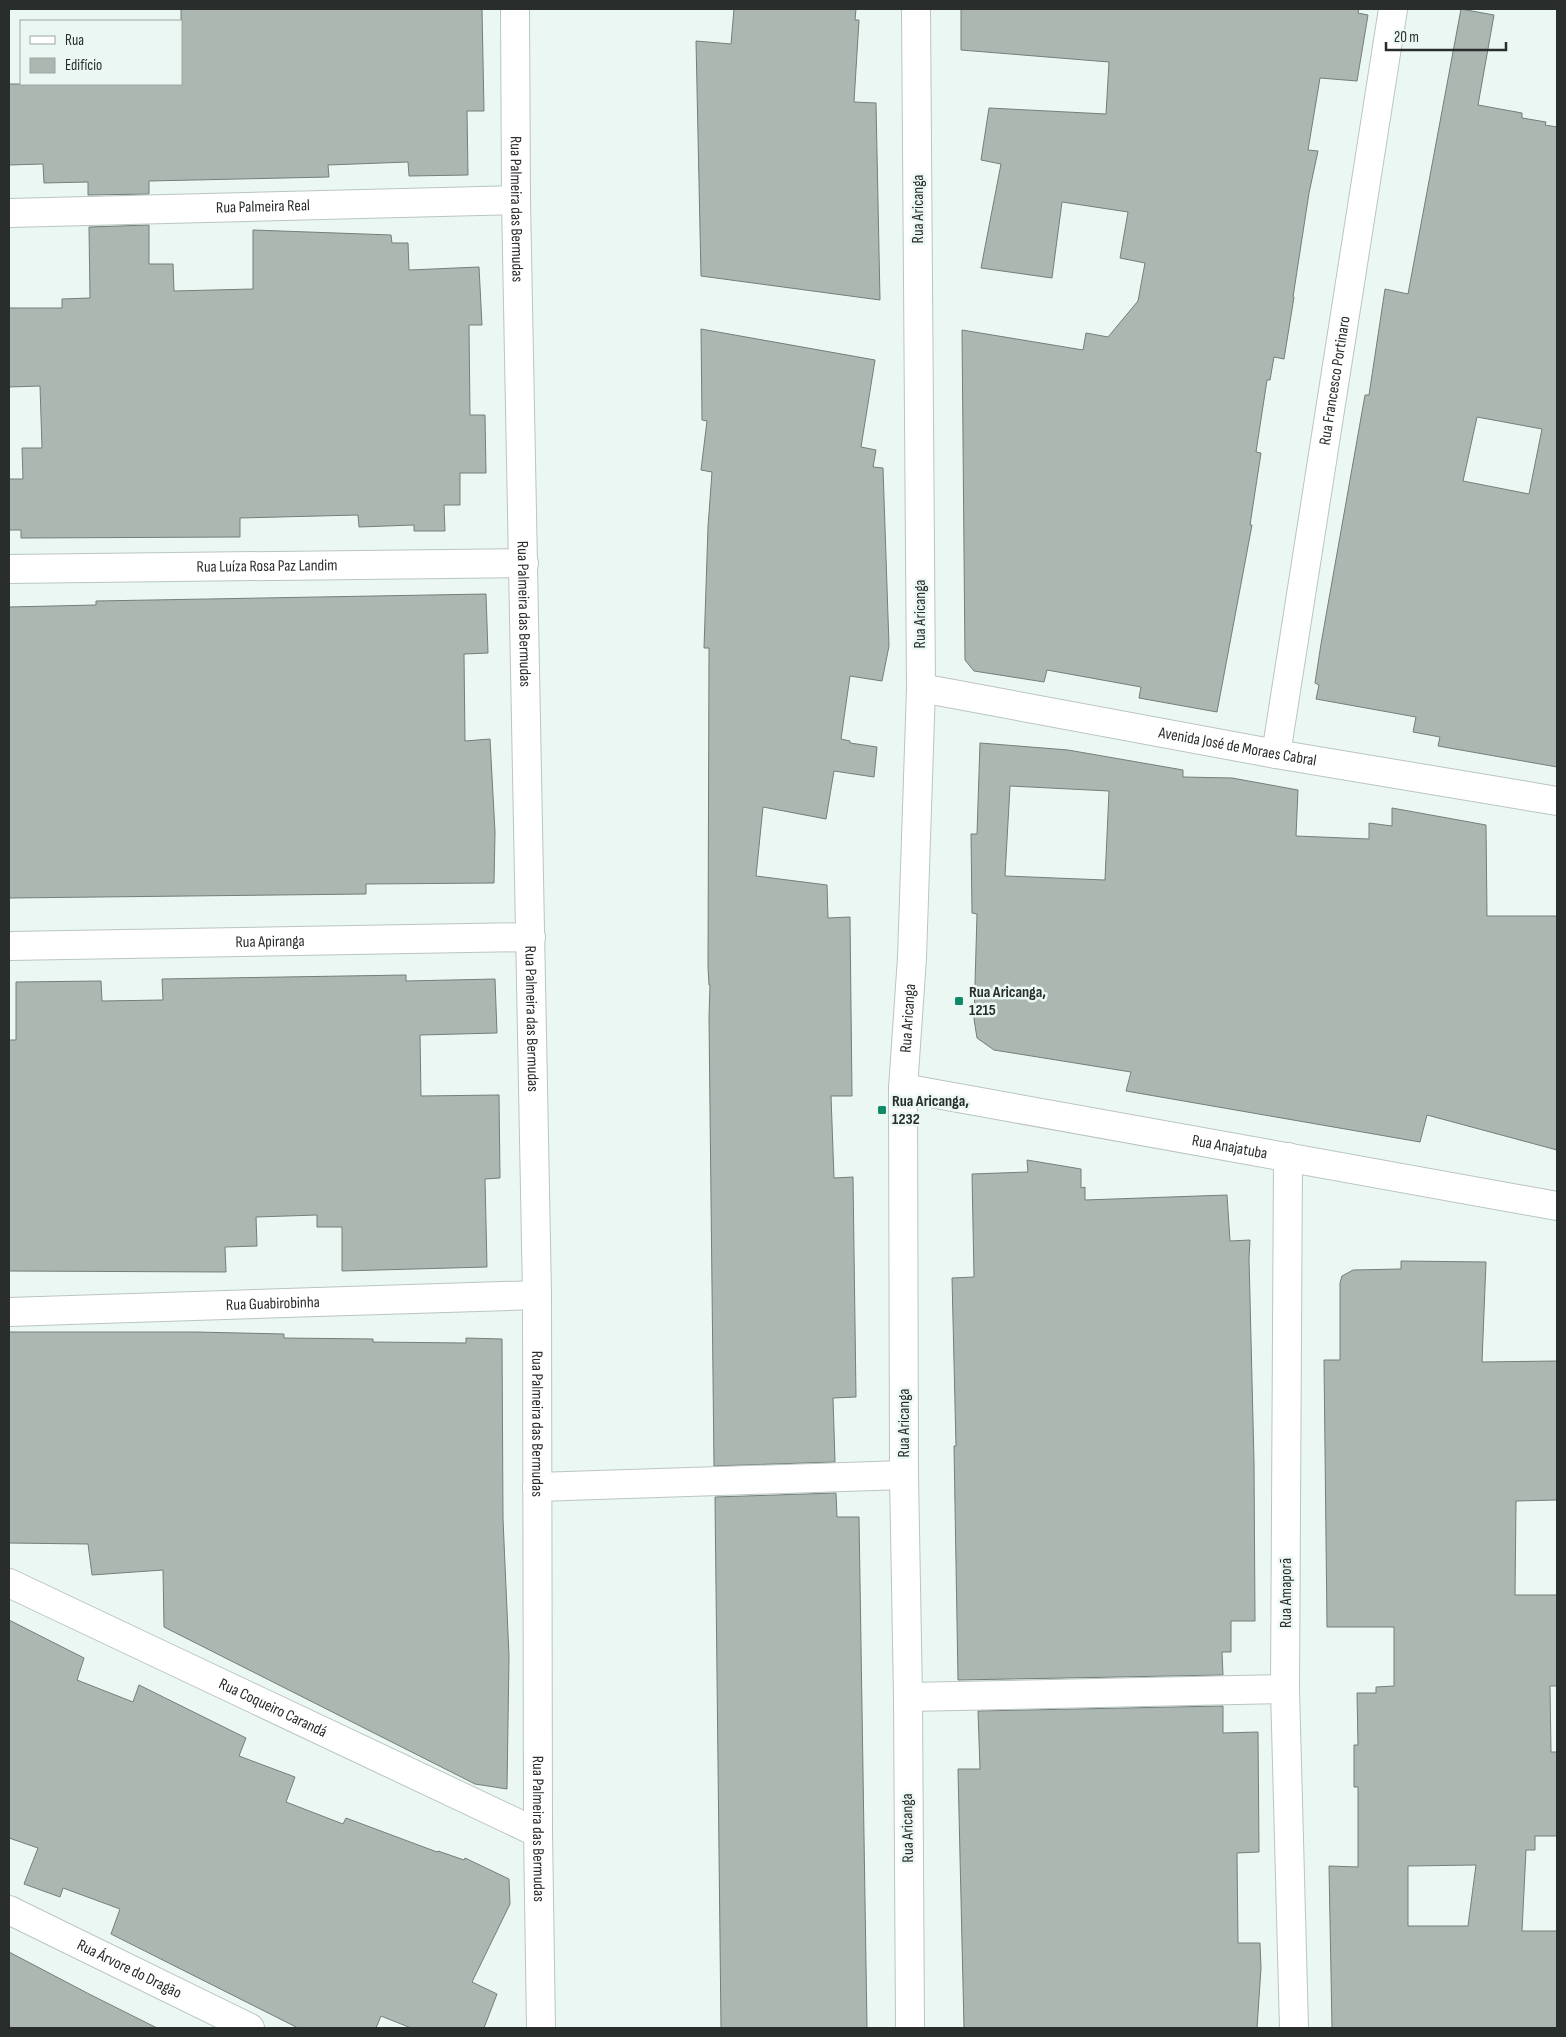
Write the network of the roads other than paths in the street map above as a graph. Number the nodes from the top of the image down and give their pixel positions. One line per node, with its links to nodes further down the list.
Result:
1 (515, 9): 4 (street, Rua Palmeira das Bermudas)
2 (916, 9): 8 (street, Rua Aricanga)
3 (1393, 9): 9 (street, Rua Francesco Portinaro)
4 (516, 200): 5 (street, Rua Palmeira Real); 6 (street, Rua Palmeira das Bermudas)
5 (9, 213)
6 (524, 563): 7 (street, Rua Luíza Rosa Paz Landim); 11 (street, Rua Palmeira das Bermudas)
7 (9, 569)
8 (921, 688): 9 (street, Avenida José de Moraes Cabral); 13 (street, Rua Aricanga)
9 (1276, 754): 10 (street, Avenida José de Moraes Cabral)
10 (1557, 801)
11 (531, 937): 12 (street, Rua Apiranga); 16 (street, Rua Palmeira das Bermudas)
12 (9, 946)
13 (903, 1088): 14 (street, Rua Anajatuba); 18 (street, Rua Aricanga)
14 (1288, 1157): 15 (street, Rua Anajatuba); 21 (street, Rua Amaporã)
15 (1557, 1206)
16 (537, 1295): 17 (street, Rua Guabirobinha); 19 (street, Rua Palmeira das Bermudas)
17 (9, 1312)
18 (904, 1475): 19 (street); 22 (street, Rua Aricanga)
19 (537, 1487): 23 (street, Rua Palmeira das Bermudas)
20 (9, 1583): 23 (street, Rua Coqueiro Carandá)
21 (1285, 1688): 22 (street); 28 (street, Rua Amaporã)
22 (908, 1697): 27 (street, Rua Aricanga)
23 (538, 1832): 26 (street, Rua Palmeira das Bermudas)
24 (9, 1910): 25 (street, Rua Árvore do Dragão)
25 (250, 2028)
26 (541, 2028)
27 (910, 2028)
28 (1294, 2028)

